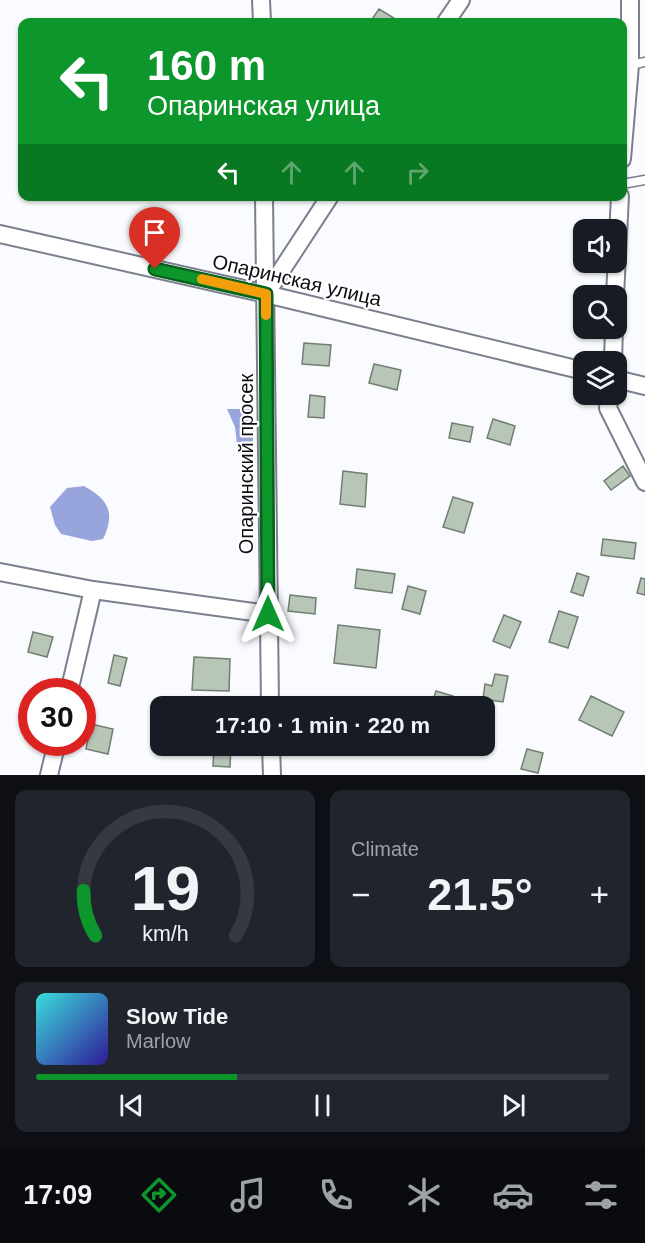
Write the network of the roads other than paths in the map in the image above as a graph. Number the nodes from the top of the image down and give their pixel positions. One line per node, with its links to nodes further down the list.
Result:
1 (261, 0): 4 (street)
2 (461, 0): 5 (street)
3 (630, 0): 6 (street)
4 (262, 18)
5 (449, 18)
6 (637, 63): 7 (street)
7 (627, 127)
8 (645, 180): 9 (lane)
9 (627, 183)
10 (264, 201): 15 (street, Опаринский просек)
11 (327, 201): 15 (street)
12 (620, 201): 14 (street)
13 (0, 234): 15 (street, Опаринская улица)
14 (616, 285)
15 (266, 294): 16 (street, Опаринская улица); 23 (street, Опаринский просек)
16 (573, 368)
17 (627, 382): 18 (street)
18 (645, 386)
19 (608, 405): 20 (street)
20 (645, 482)
21 (0, 572): 22 (street)
22 (93, 590): 23 (street); 24 (street)
23 (268, 614): 25 (street, Опаринский просек)
24 (72, 678)
25 (270, 696)
26 (54, 756): 28 (street)
27 (271, 756): 29 (street)
28 (49, 775)
29 (272, 775)

